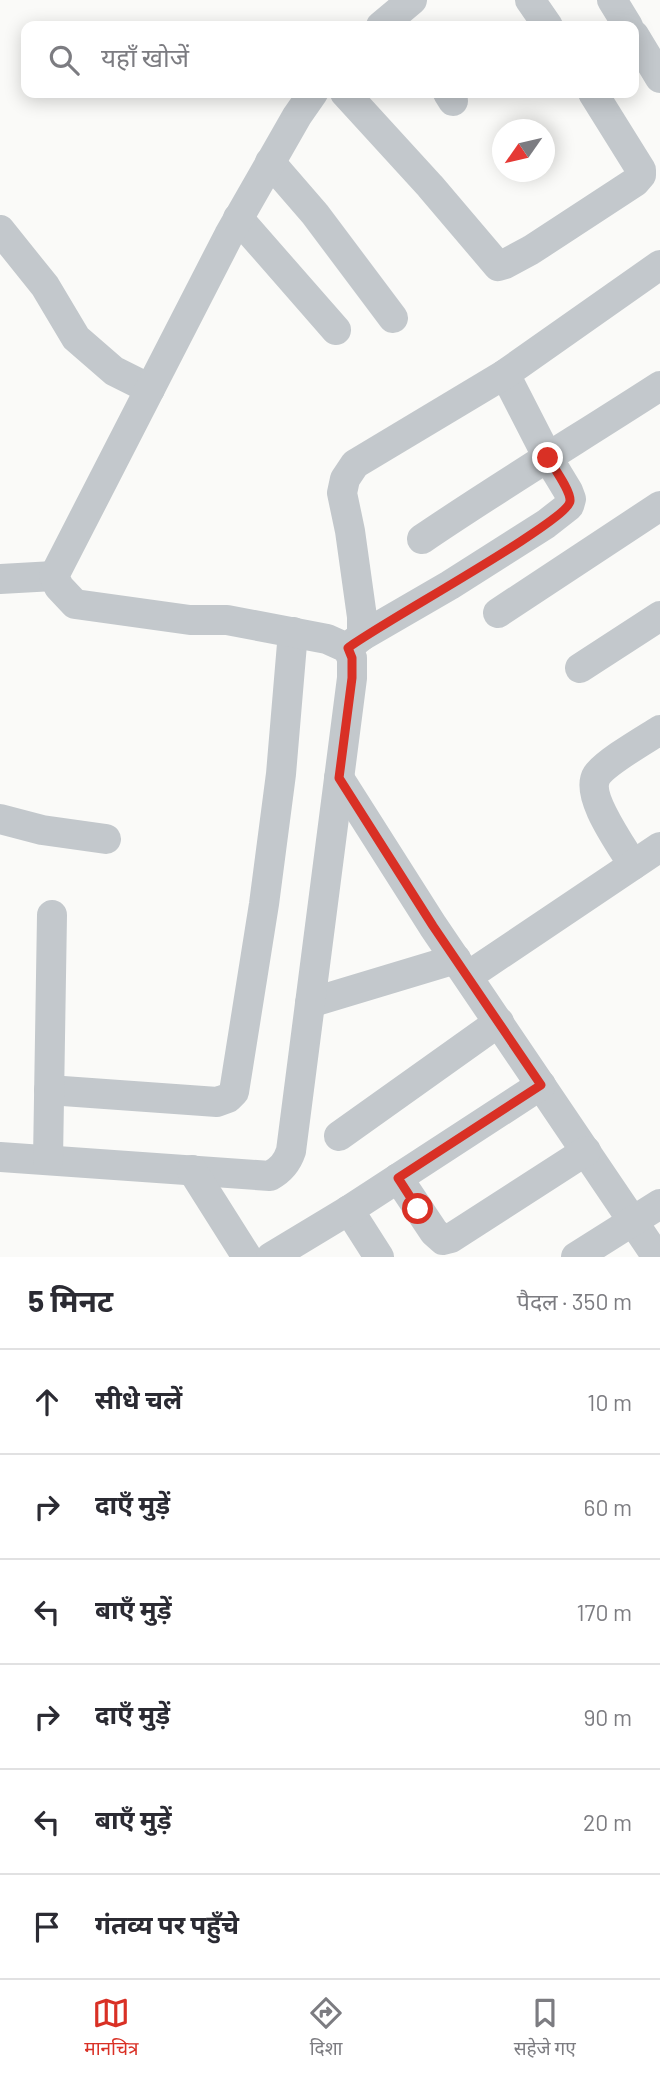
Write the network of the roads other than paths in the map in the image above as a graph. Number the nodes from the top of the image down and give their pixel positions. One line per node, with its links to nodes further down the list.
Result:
1 (530, 0): 3 (street)
2 (612, 0): 4 (street)
3 (545, 21)
4 (625, 21)
5 (639, 43): 6 (street)
6 (660, 78)
7 (310, 98): 10 (street)
8 (350, 98): 9 (street)
9 (596, 98)
10 (270, 162): 11 (street); 14 (street)
11 (239, 218): 15 (street); 18 (street)
12 (0, 230): 18 (street)
13 (660, 265): 16 (street)
14 (393, 318)
15 (336, 330)
16 (505, 374): 19 (street); 27 (street)
17 (660, 386): 19 (street)
18 (150, 389): 22 (street)
19 (548, 458): 21 (street); 27 (street)
20 (660, 506): 24 (street)
21 (422, 539)
22 (54, 576): 23 (street); 26 (street)
23 (0, 579)
24 (498, 613)
25 (660, 616): 28 (street)
26 (293, 632): 27 (street); 40 (street)
27 (355, 642): 30 (street)
28 (580, 668)
29 (660, 730): 34 (street)
30 (339, 778): 36 (street); 37 (street)
31 (0, 819): 32 (street)
32 (106, 839)
33 (660, 847): 34 (street)
34 (633, 865): 36 (street)
35 (52, 915): 40 (street)
36 (462, 968): 37 (street); 38 (street)
37 (310, 1003): 45 (street)
38 (499, 1022): 39 (street); 41 (street)
39 (541, 1085): 42 (street); 46 (street)
40 (49, 1090): 44 (street)
41 (339, 1136)
42 (586, 1151): 46 (street); 49 (street)
43 (0, 1157): 44 (street)
44 (48, 1160): 45 (street)
45 (192, 1170): 50 (street)
46 (398, 1178): 48 (street)
47 (660, 1204): 49 (street)
48 (349, 1210): 51 (street); 52 (street)
49 (634, 1221): 53 (street); 54 (street)
50 (247, 1257)
51 (271, 1257)
52 (379, 1257)
53 (576, 1257)
54 (657, 1257)

